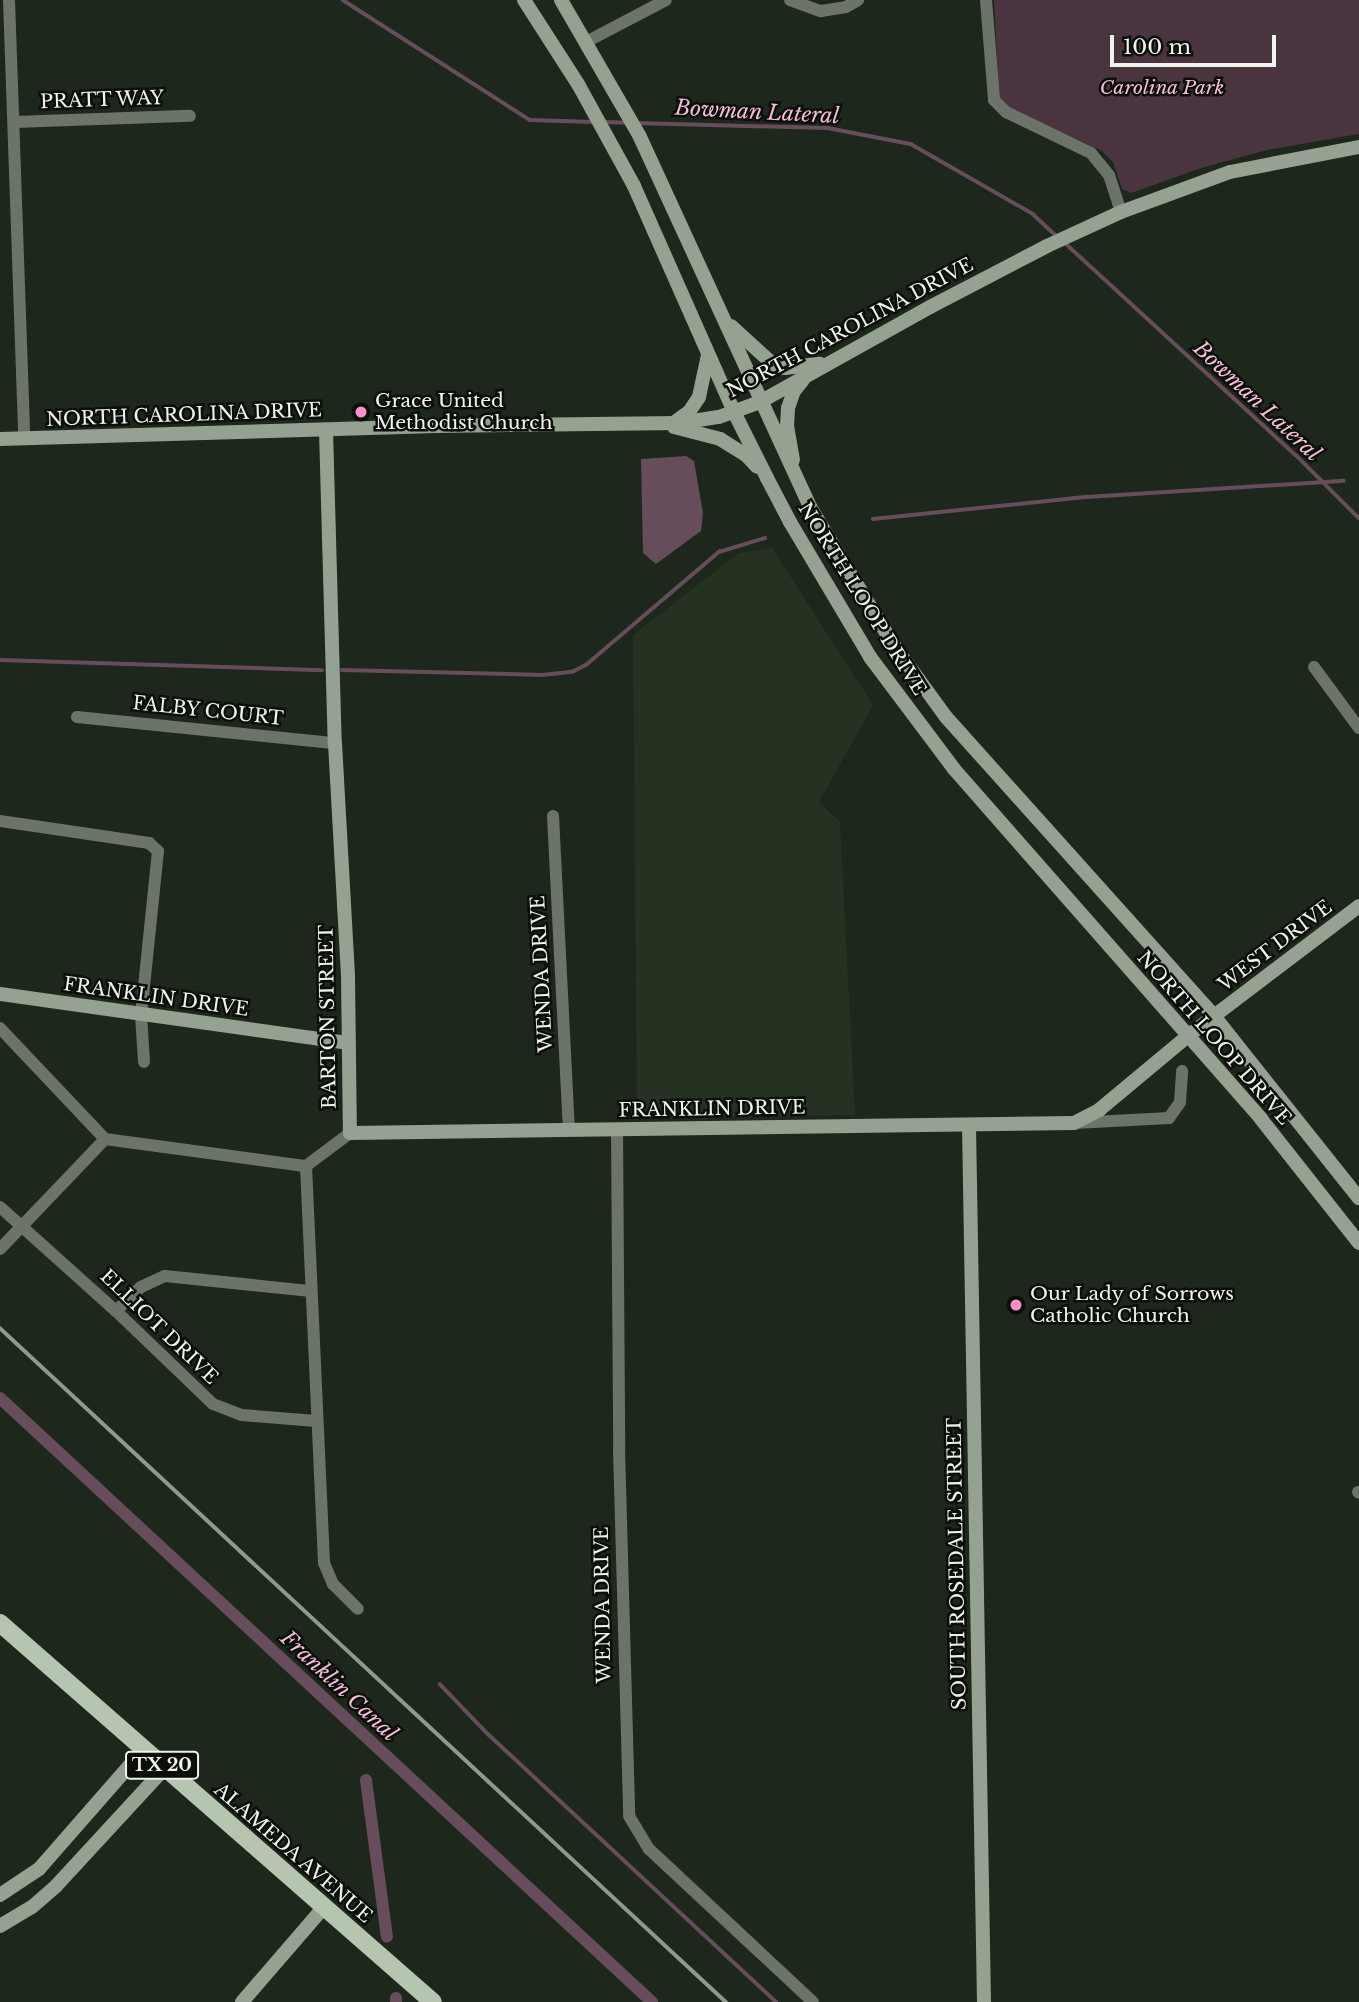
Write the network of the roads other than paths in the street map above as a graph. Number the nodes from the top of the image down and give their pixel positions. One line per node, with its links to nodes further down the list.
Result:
1 (9, 0): 10 (street)
2 (524, 0): 14 (main road, NORTH LOOP DRIVE)
3 (561, 0): 8 (main road, NORTH LOOP DRIVE)
4 (666, 0): 8 (street)
5 (790, 0): 6 (street)
6 (858, 0)
7 (986, 0): 12 (street)
8 (586, 42): 13 (main road, NORTH LOOP DRIVE)
9 (190, 116): 10 (street, PRATT WAY)
10 (14, 122): 21 (street)
11 (1359, 147): 12 (main road, NORTH CAROLINA DRIVE)
12 (1121, 212): 15 (main road, NORTH CAROLINA DRIVE)
13 (724, 320): 15 (main road); 17 (main road, NORTH LOOP DRIVE)
14 (709, 354): 18 (main road, NORTH LOOP DRIVE); 19 (main road)
15 (829, 364): 16 (main road, NORTH CAROLINA DRIVE)
16 (805, 376): 17 (main road, NORTH CAROLINA DRIVE); 24 (main road)
17 (760, 402): 18 (main road, NORTH CAROLINA DRIVE); 24 (main road, NORTH LOOP DRIVE)
18 (734, 412): 19 (main road, NORTH CAROLINA DRIVE); 23 (main road, NORTH LOOP DRIVE)
19 (666, 423): 20 (main road, NORTH CAROLINA DRIVE); 23 (main road)
20 (326, 430): 21 (main road, NORTH CAROLINA DRIVE); 30 (main road, BARTON STREET)
21 (24, 438): 22 (main road, NORTH CAROLINA DRIVE)
22 (0, 439)
23 (767, 478): 26 (main road, NORTH LOOP DRIVE)
24 (796, 478): 25 (main road, NORTH LOOP DRIVE)
25 (893, 644): 26 (main road); 36 (main road, NORTH LOOP DRIVE)
26 (870, 657): 38 (main road, NORTH LOOP DRIVE)
27 (1314, 667): 29 (street)
28 (77, 717): 30 (street, FALBY COURT)
29 (1359, 728)
30 (335, 743): 39 (main road, BARTON STREET)
31 (553, 816): 44 (street, WENDA DRIVE)
32 (0, 821): 35 (street)
33 (1359, 906): 36 (main road, WEST DRIVE)
34 (0, 994): 35 (main road, FRANKLIN DRIVE)
35 (141, 1015): 39 (main road, FRANKLIN DRIVE); 40 (street)
36 (1214, 1016): 38 (main road, FRANKLIN DRIVE); 49 (main road, NORTH LOOP DRIVE)
37 (0, 1028): 47 (street)
38 (1189, 1035): 42 (main road, FRANKLIN DRIVE); 52 (main road, NORTH LOOP DRIVE)
39 (348, 1043): 46 (main road, BARTON STREET)
40 (144, 1062)
41 (1182, 1071): 42 (street, FRANKLIN DRIVE)
42 (1074, 1123): 43 (main road, FRANKLIN DRIVE)
43 (968, 1126): 45 (main road, FRANKLIN DRIVE); 67 (main road, SOUTH ROSEDALE STREET)
44 (569, 1130): 45 (main road, FRANKLIN DRIVE); 46 (main road, FRANKLIN DRIVE)
45 (617, 1130): 66 (street, WENDA DRIVE)
46 (350, 1133): 48 (street, BARTON STREET)
47 (105, 1139): 48 (street); 51 (street)
48 (306, 1166): 54 (street)
49 (1359, 1198)
50 (0, 1207): 51 (street, ELLIOT DRIVE)
51 (21, 1226): 53 (street); 55 (street, ELLIOT DRIVE)
52 (1359, 1242)
53 (0, 1249)
54 (311, 1291): 55 (street); 56 (street)
55 (116, 1311): 56 (street, ELLIOT DRIVE)
56 (316, 1421): 57 (street)
57 (358, 1609)
58 (0, 1623): 59 (main road, ALAMEDA AVENUE / TX 20)
59 (143, 1750): 60 (main road, ALAMEDA AVENUE / TX 20); 61 (main road)
60 (165, 1768): 62 (main road, ALAMEDA AVENUE / TX 20); 63 (main road)
61 (0, 1895)
62 (323, 1908): 64 (main road); 65 (main road, ALAMEDA AVENUE / TX 20)
63 (0, 1926)
64 (242, 2002)
65 (433, 2002)
66 (813, 2002)
67 (984, 2002)

